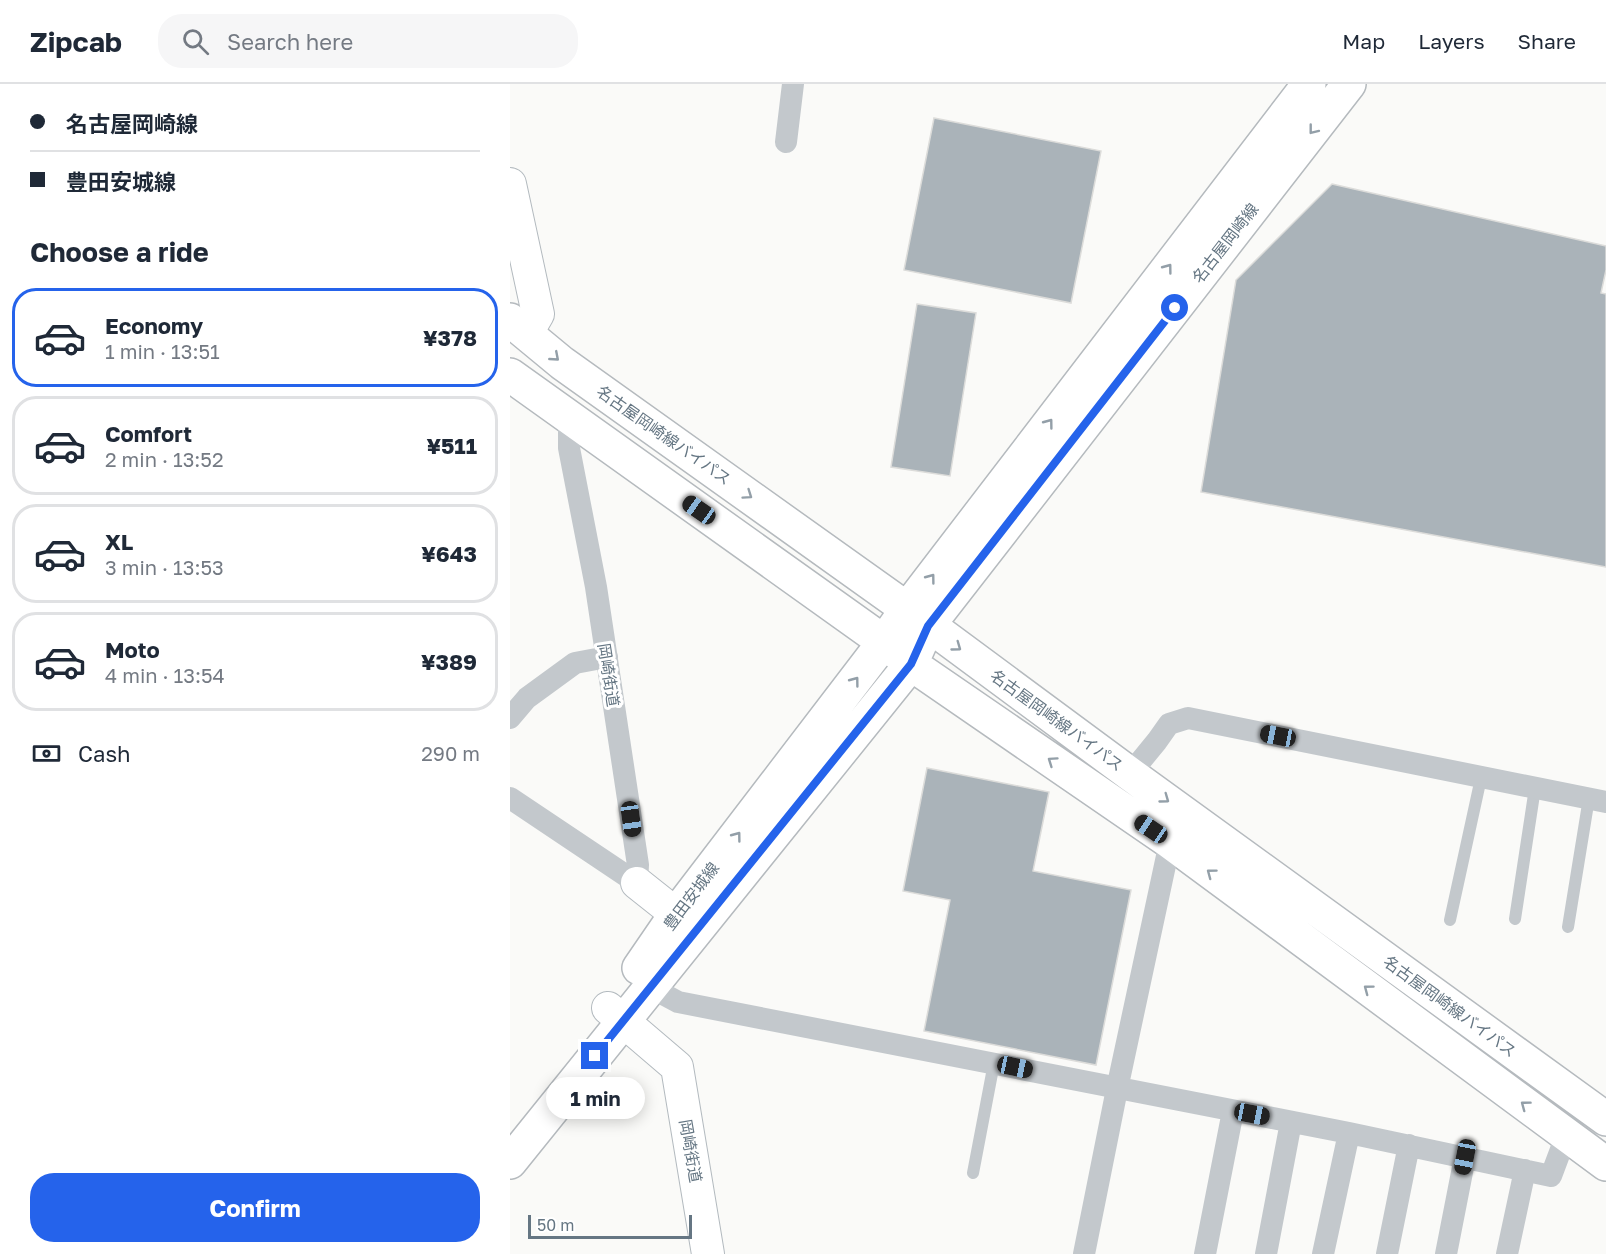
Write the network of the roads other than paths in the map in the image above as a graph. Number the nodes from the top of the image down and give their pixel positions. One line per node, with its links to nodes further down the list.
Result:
1 (793, 84): 4 (street)
2 (1309, 84): 9 (main road, 名古屋岡崎線, one-way to 2)
3 (1349, 84): 9 (main road, 名古屋岡崎線, one-way to 9)
4 (786, 142)
5 (510, 184): 6 (street)
6 (519, 327): 9 (main road, 名古屋岡崎線バイパス, one-way to 9)
7 (510, 375): 8 (main road)
8 (569, 417): 10 (main road); 11 (street, 岡崎街道)
9 (918, 617): 10 (main road, 名古屋岡崎線); 12 (main road, 名古屋岡崎線); 14 (main road, 名古屋岡崎線バイパス, one-way to 14)
10 (884, 642): 12 (main road); 21 (main road, 豊田安城線, one-way to 10)
11 (607, 657): 13 (street); 20 (street, 岡崎街道)
12 (911, 664): 19 (main road, one-way to 12); 25 (main road, 豊田安城線)
13 (510, 718)
14 (1130, 774): 15 (street); 30 (main road, 名古屋岡崎線バイパス, one-way to 30)
15 (1481, 778): 16 (street); 23 (lane)
16 (1535, 788): 18 (street); 22 (lane)
17 (510, 798): 20 (street)
18 (1598, 800): 24 (lane)
19 (1170, 842): 28 (street); 33 (main road, one-way to 19)
20 (637, 883): 21 (street)
21 (676, 914): 25 (main road, 豊田安城線)
22 (1515, 919)
23 (1450, 920)
24 (1568, 927)
25 (643, 980): 26 (main road, 豊田安城線); 27 (street)
26 (616, 1014): 36 (main road, 豊田安城線); 40 (street, 岡崎街道)
27 (994, 1063): 28 (street); 39 (lane)
28 (1117, 1089): 29 (street); 41 (street)
29 (1233, 1111): 31 (street); 42 (street)
30 (1606, 1119)
31 (1291, 1122): 32 (street); 43 (street)
32 (1349, 1133): 34 (street); 44 (street)
33 (1566, 1136): 37 (main road); 38 (street)
34 (1409, 1145): 35 (street); 45 (street)
35 (1465, 1157): 38 (street); 46 (street)
36 (510, 1160)
37 (1606, 1164)
38 (1525, 1170): 47 (street)
39 (973, 1173)
40 (708, 1254)
41 (1084, 1254)
42 (1205, 1254)
43 (1266, 1254)
44 (1323, 1254)
45 (1387, 1254)
46 (1446, 1254)
47 (1508, 1254)

